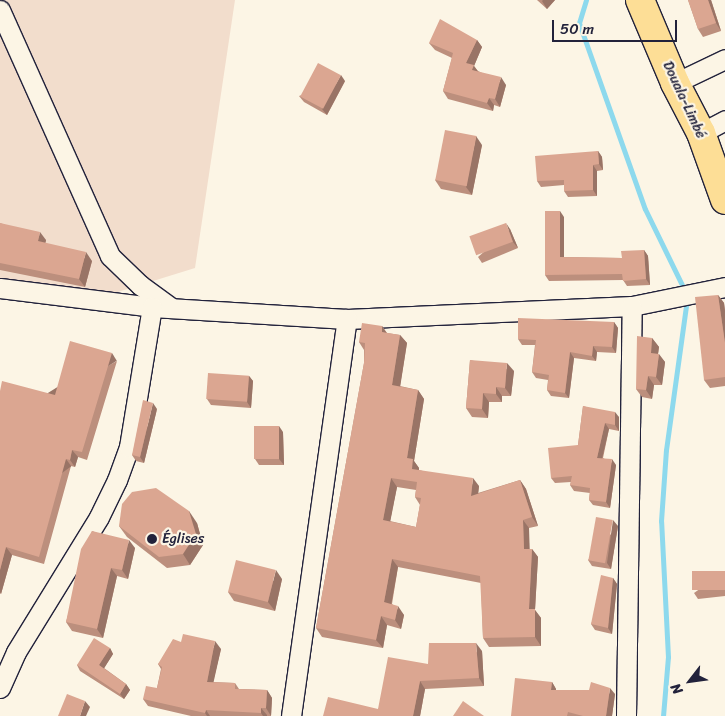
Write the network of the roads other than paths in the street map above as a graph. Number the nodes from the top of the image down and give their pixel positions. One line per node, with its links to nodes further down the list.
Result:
1 (640, 0): 4 (highway, Douala-Limbé)
2 (0, 10): 12 (street)
3 (725, 59): 4 (street)
4 (675, 83): 6 (highway, Douala-Limbé)
5 (725, 120): 6 (street)
6 (701, 133): 7 (highway, Douala-Limbé)
7 (725, 200)
8 (725, 287): 10 (street)
9 (0, 288): 11 (street)
10 (632, 306): 13 (street); 16 (street)
11 (152, 307): 12 (street); 14 (street)
12 (172, 308): 13 (street)
13 (347, 319): 15 (street)
14 (0, 688)
15 (291, 716)
16 (626, 716)

